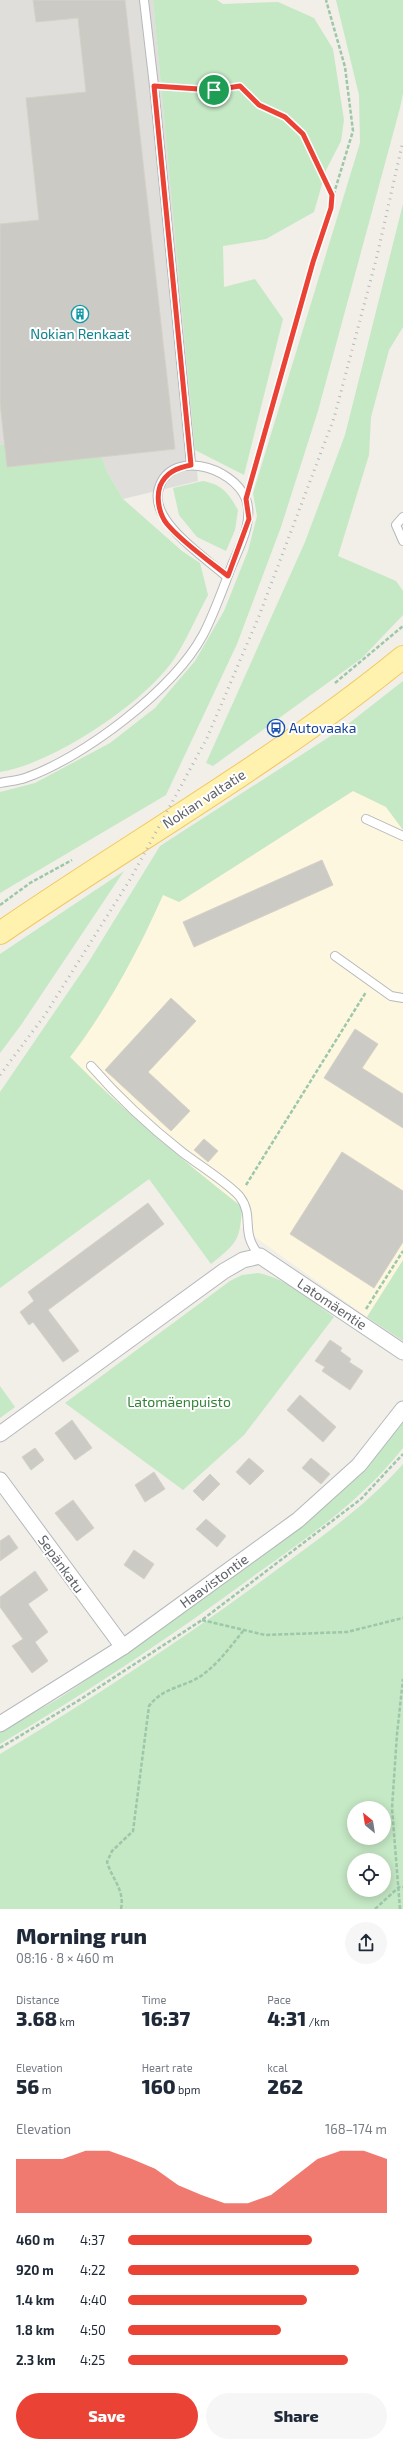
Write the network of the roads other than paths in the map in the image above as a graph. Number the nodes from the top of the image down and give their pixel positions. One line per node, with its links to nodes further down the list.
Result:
1 (144, 0): 2 (lane)
2 (191, 465): 5 (lane); 5 (lane)
3 (403, 517): 4 (lane)
4 (403, 541)
5 (228, 576): 7 (lane)
6 (403, 657): 10 (main road, Nokian valtatie)
7 (0, 783)
8 (366, 820): 9 (lane)
9 (403, 836)
10 (0, 933)
11 (335, 956): 12 (lane)
12 (403, 998)
13 (91, 1066): 14 (lane)
14 (260, 1256): 15 (street, Latomäentie); 17 (street)
15 (403, 1352)
16 (403, 1409): 19 (street, Haavistontie)
17 (0, 1434)
18 (0, 1480): 19 (street, Sepänkatu)
19 (123, 1647): 20 (street, Haavistontie)
20 (0, 1724)

